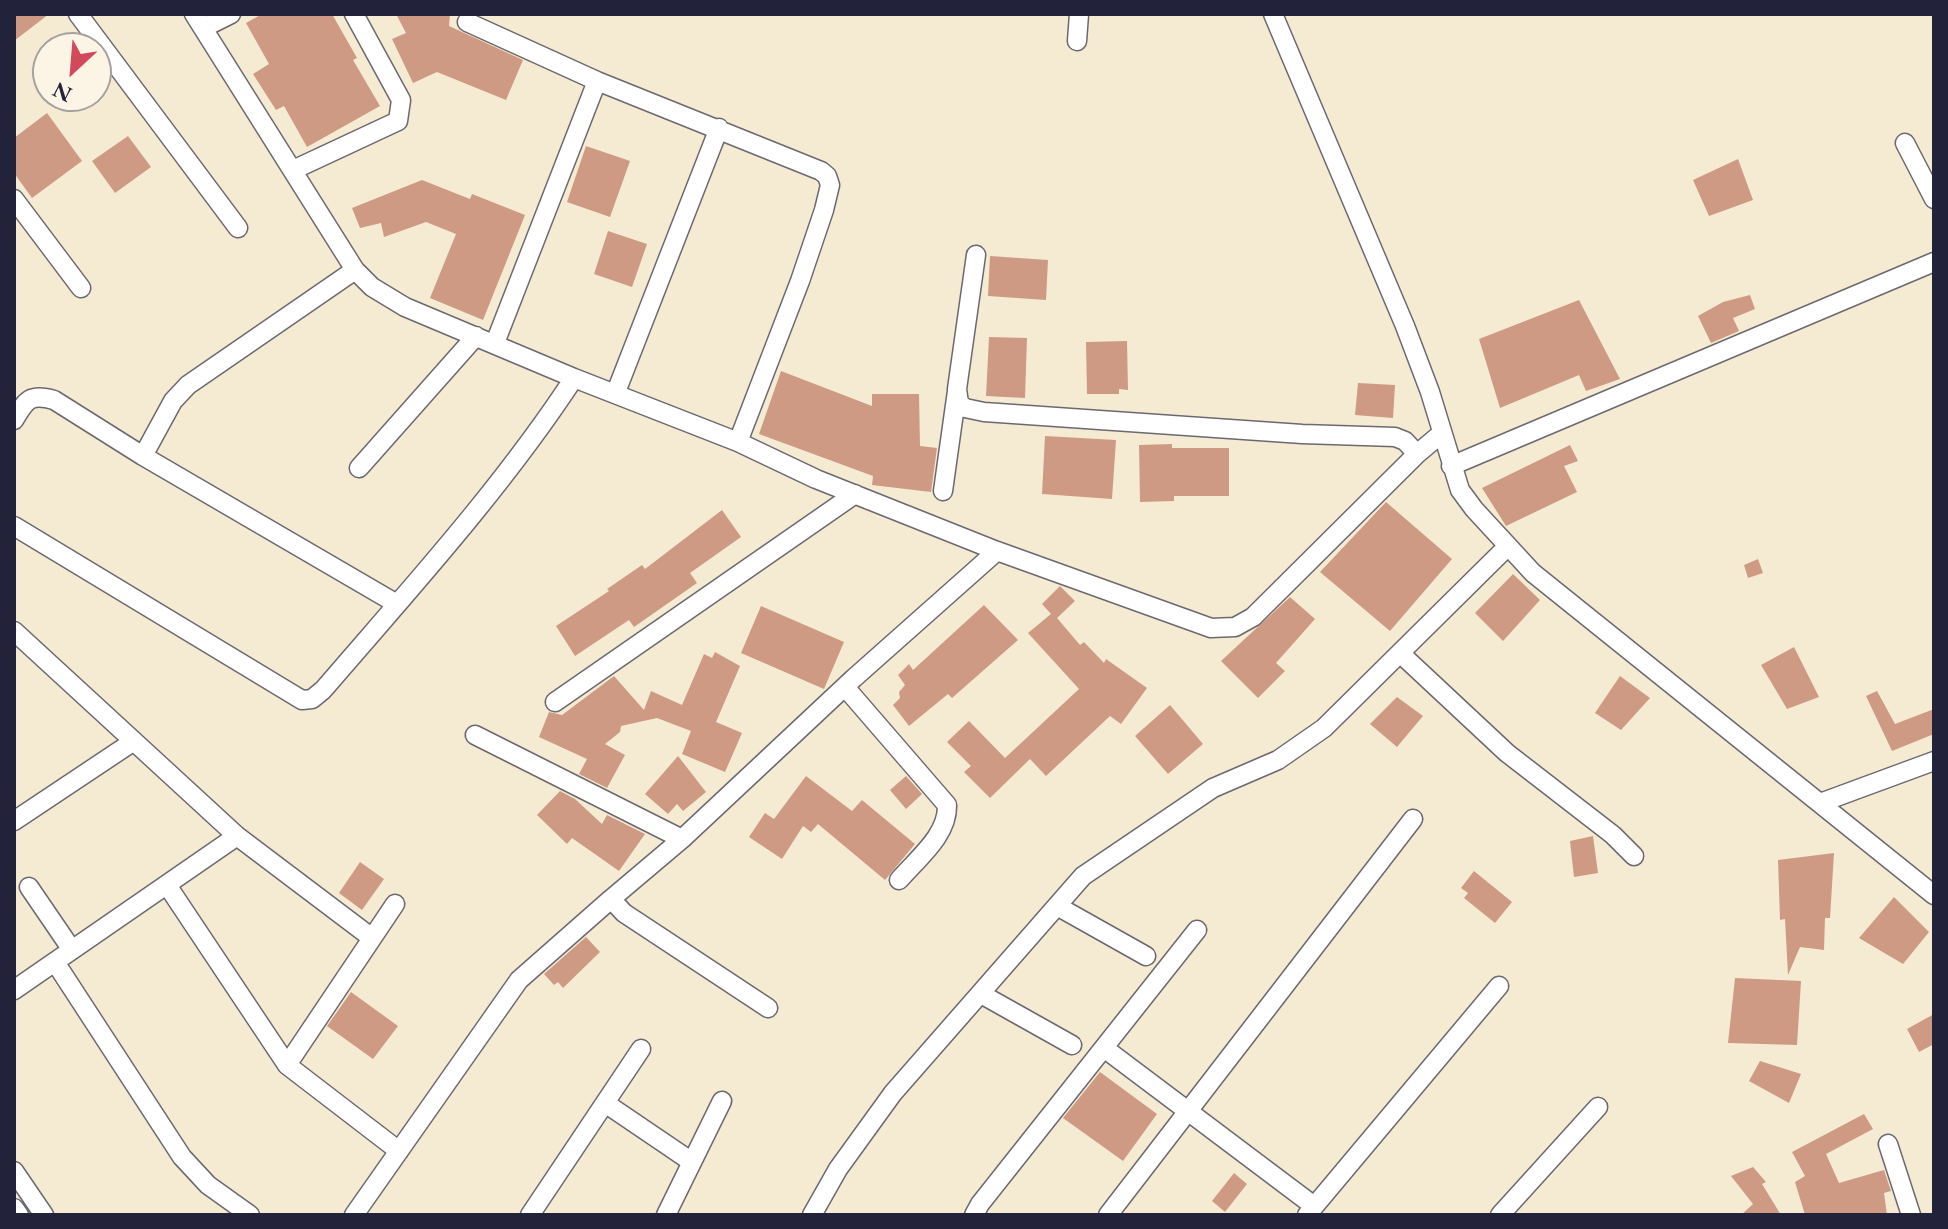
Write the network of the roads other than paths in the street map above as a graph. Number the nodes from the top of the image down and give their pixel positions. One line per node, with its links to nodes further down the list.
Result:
1 (78, 14): 15 (street)
2 (231, 14): 6 (street)
3 (354, 14): 12 (street)
4 (1079, 14): 8 (street)
5 (1273, 14): 26 (street)
6 (198, 21): 12 (street)
7 (467, 22): 9 (street)
8 (1077, 41)
9 (597, 81): 10 (street); 21 (street)
10 (719, 128): 24 (street); 27 (street)
11 (1905, 143): 14 (street)
12 (293, 170): 18 (street)
13 (14, 199): 19 (street)
14 (1934, 199)
15 (238, 228)
16 (976, 255): 23 (street)
17 (1934, 262): 30 (street)
18 (355, 270): 20 (street); 29 (street)
19 (81, 288)
20 (476, 336): 21 (street); 31 (street)
21 (495, 343): 22 (street)
22 (574, 378): 24 (street); 37 (street)
23 (957, 389): 28 (street); 32 (street)
24 (616, 392): 27 (street)
25 (14, 420): 29 (street)
26 (1442, 433): 28 (street); 30 (street)
27 (738, 442): 33 (street)
28 (1417, 454): 36 (street)
29 (143, 456): 37 (street)
30 (1451, 466): 35 (street)
31 (359, 468)
32 (943, 491)
33 (855, 494): 36 (street); 41 (street)
34 (14, 526): 37 (street)
35 (1507, 547): 39 (street); 45 (street)
36 (997, 551): 40 (street)
37 (397, 604)
38 (18, 641): 43 (street)
39 (1401, 654): 50 (street); 57 (street)
40 (845, 687): 49 (street); 51 (street)
41 (555, 702)
42 (475, 735): 49 (street)
43 (134, 741): 47 (street); 48 (street)
44 (1934, 761): 45 (street)
45 (1820, 803): 54 (street)
46 (1413, 819): 74 (street)
47 (14, 821)
48 (237, 836): 52 (street); 59 (street)
49 (682, 839): 55 (street)
50 (1634, 856)
51 (899, 880)
52 (167, 885): 60 (street); 70 (street)
53 (29, 887): 60 (street)
54 (1934, 895)
55 (611, 899): 66 (street); 76 (street)
56 (395, 904): 59 (street)
57 (1057, 906): 61 (street); 65 (street)
58 (1197, 930): 68 (street)
59 (372, 938): 70 (street)
60 (72, 950): 62 (street)
61 (1146, 956)
62 (55, 962): 64 (street); 83 (street)
63 (1499, 986): 80 (street)
64 (14, 990)
65 (981, 994): 67 (street); 87 (street)
66 (768, 1008)
67 (1072, 1045)
68 (1104, 1048): 74 (street); 88 (street)
69 (641, 1049): 72 (street)
70 (287, 1065): 76 (street)
71 (722, 1101): 77 (street)
72 (605, 1103): 77 (street); 85 (street)
73 (1598, 1107): 90 (street)
74 (1188, 1110): 80 (street); 89 (street)
75 (1888, 1144): 91 (street)
76 (399, 1151): 84 (street)
77 (692, 1162): 86 (street)
78 (14, 1171): 82 (street)
79 (14, 1208): 81 (street)
80 (1311, 1211)
81 (19, 1215)
82 (44, 1215)
83 (250, 1215)
84 (354, 1215)
85 (530, 1215)
86 (666, 1215)
87 (812, 1215)
88 (974, 1215)
89 (1108, 1215)
90 (1500, 1215)
91 (1911, 1215)

